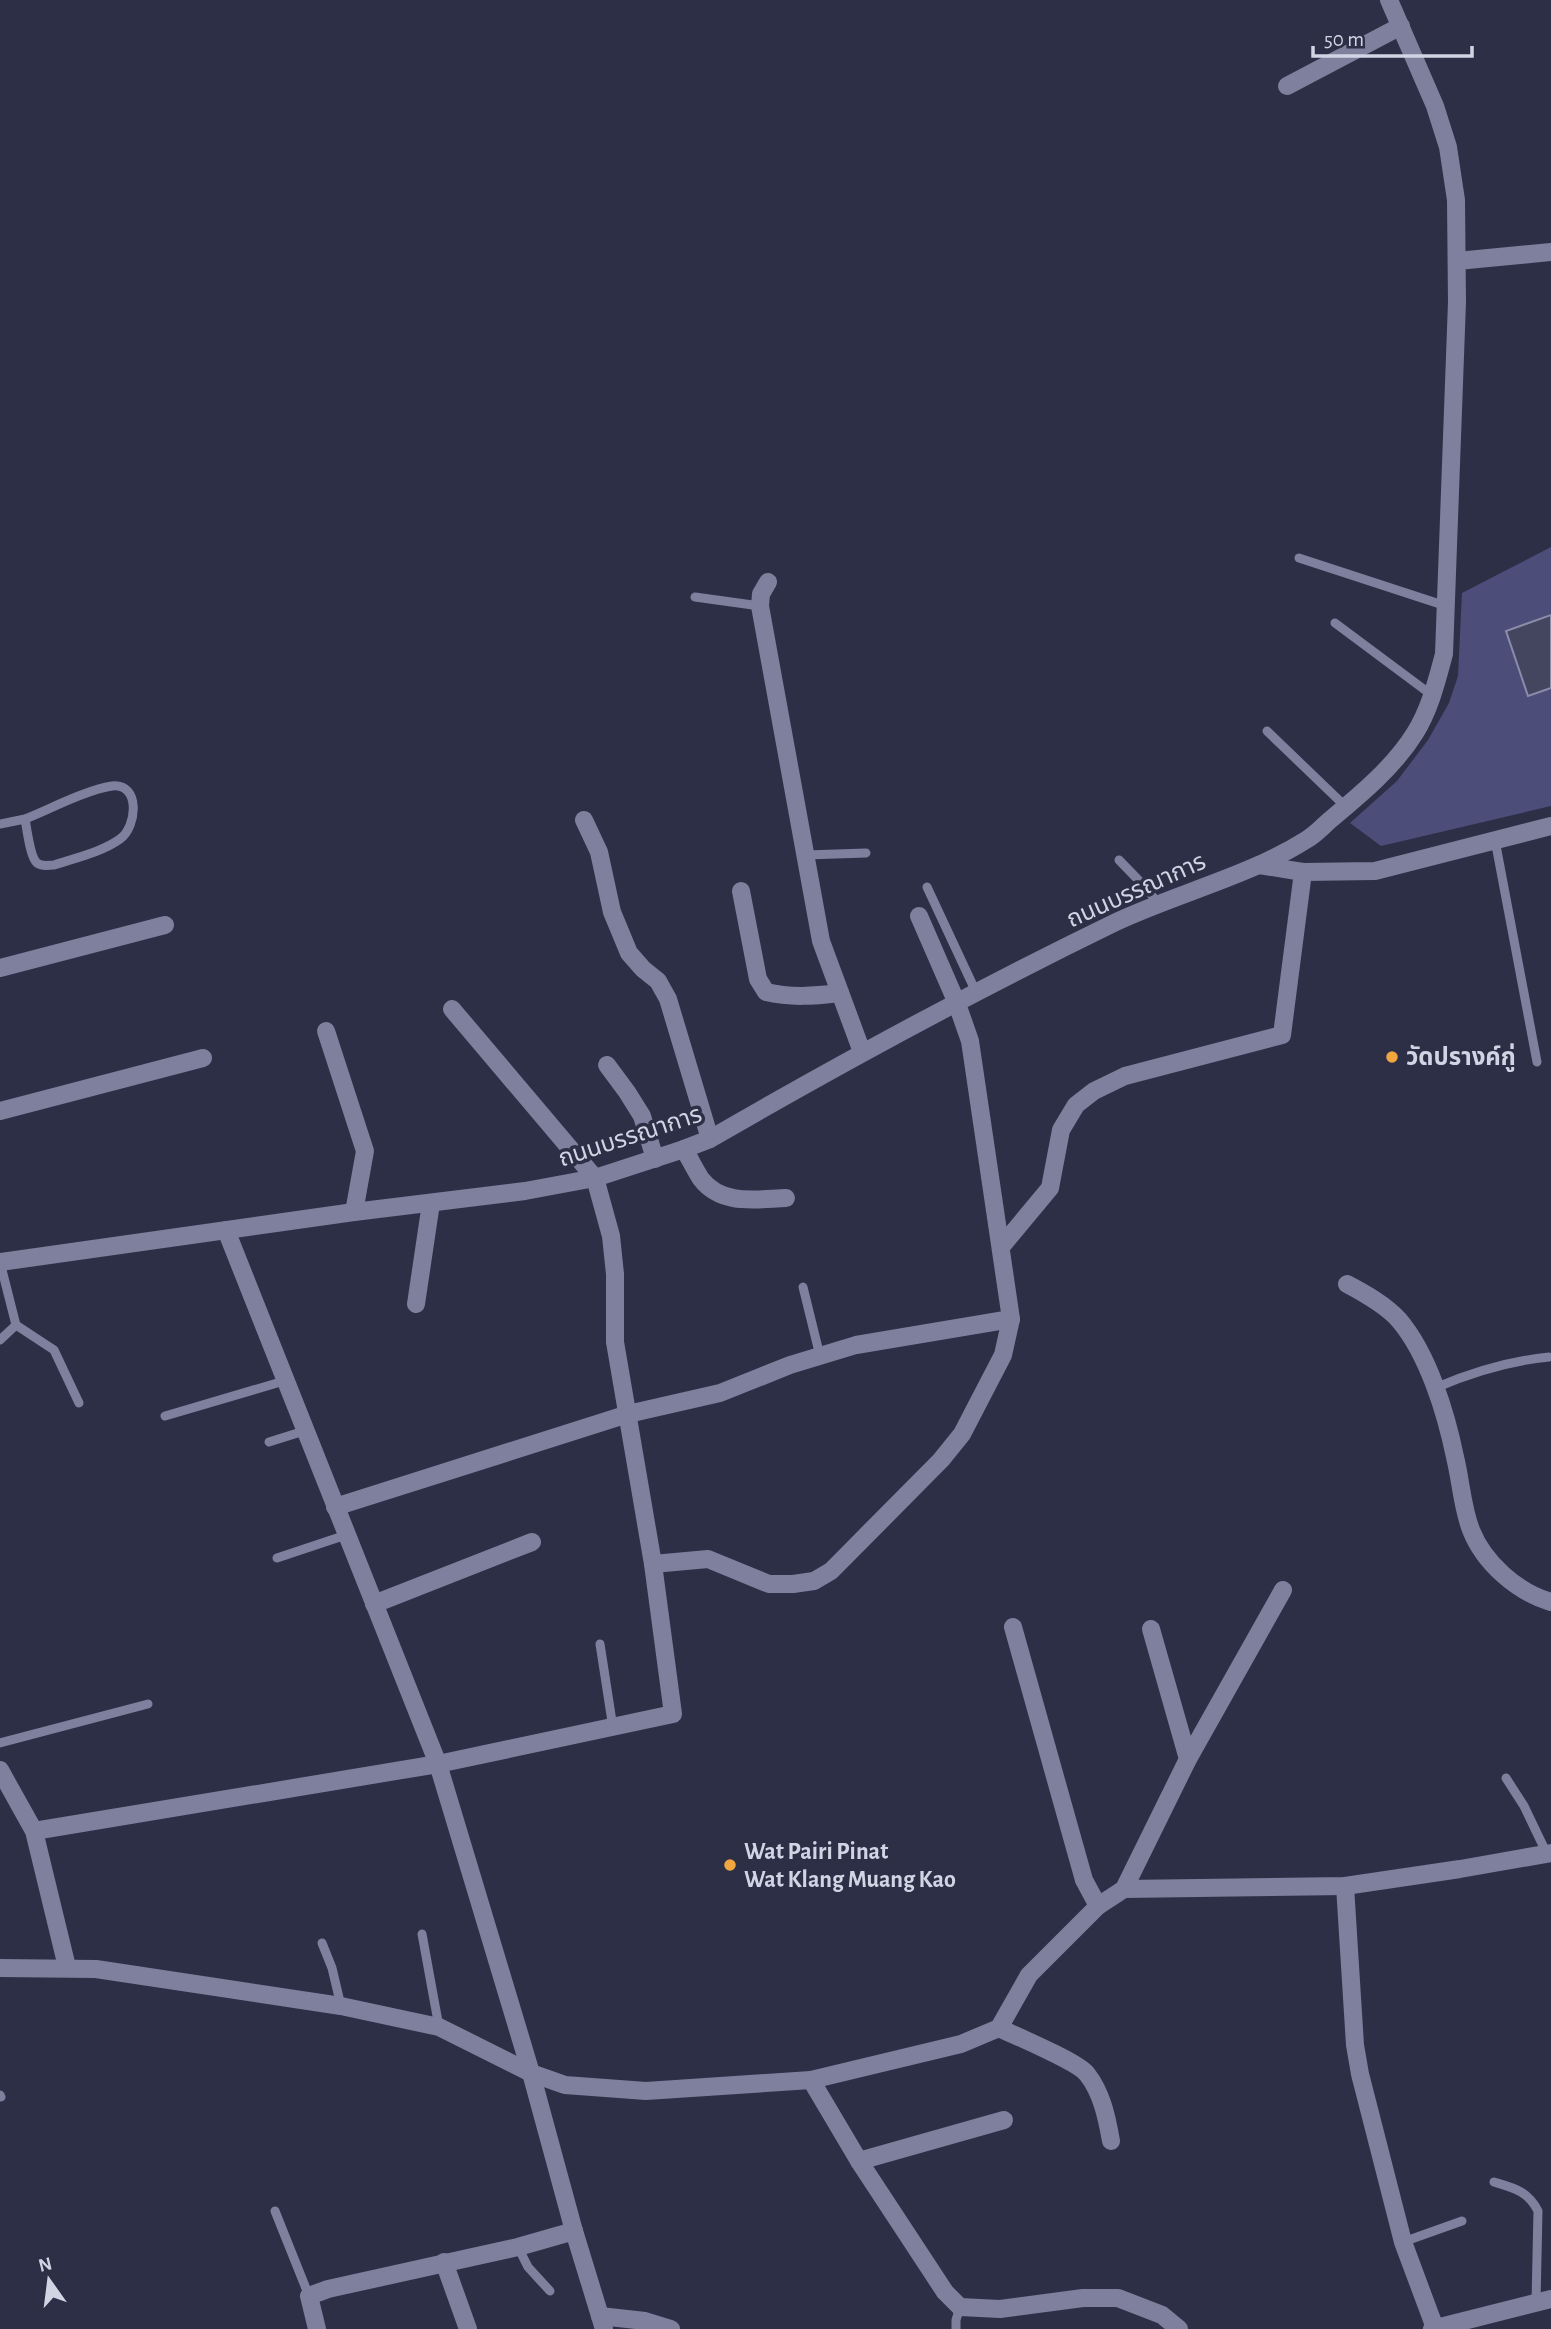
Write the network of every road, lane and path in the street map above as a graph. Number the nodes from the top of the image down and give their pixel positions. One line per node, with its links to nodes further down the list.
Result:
1 (1389, 0): 2 (street, ถนนบรรณาการ)
2 (1401, 26): 3 (street); 5 (street, ถนนบรรณาการ)
3 (1287, 86)
4 (1551, 252): 5 (street)
5 (1457, 261): 10 (street, ถนนบรรณาการ)
6 (1298, 558): 10 (lane)
7 (768, 582): 9 (street)
8 (695, 597): 9 (lane)
9 (760, 606): 21 (street)
10 (1446, 607): 12 (street, ถนนบรรณาการ)
11 (1335, 622): 12 (lane)
12 (1433, 696): 14 (street, ถนนบรรณาการ)
13 (1267, 730): 14 (lane)
14 (1346, 807): 23 (street, ถนนบรรณาการ)
15 (25, 819): 15 (lane); 17 (lane)
16 (584, 820): 41 (street)
17 (0, 824)
18 (1551, 826): 19 (street)
19 (1495, 840): 24 (street); 38 (lane)
20 (866, 853): 21 (lane)
21 (806, 855): 32 (street)
22 (1119, 860): 27 (lane)
23 (1259, 864): 24 (street); 27 (street, ถนนบรรณาการ)
24 (1303, 872): 49 (street)
25 (927, 887): 31 (lane)
26 (741, 891): 32 (street)
27 (1157, 903): 31 (street, ถนนบรรณาการ)
28 (919, 916): 33 (street)
29 (166, 925): 30 (street)
30 (0, 968)
31 (976, 992): 33 (street, ถนนบรรณาการ)
32 (840, 993): 36 (street)
33 (956, 1001): 36 (street, ถนนบรรณาการ); 49 (street)
34 (453, 1009): 44 (street)
35 (326, 1031): 47 (street)
36 (862, 1052): 41 (street, ถนนบรรณาการ)
37 (203, 1058): 40 (street)
38 (1537, 1062)
39 (607, 1065): 43 (street)
40 (0, 1111)
41 (710, 1139): 42 (street, ถนนบรรณาการ)
42 (684, 1149): 43 (street, ถนนบรรณาการ); 45 (street)
43 (655, 1159): 44 (street, ถนนบรรณาการ)
44 (595, 1178): 46 (street, ถนนบรรณาการ); 62 (street)
45 (786, 1198)
46 (431, 1203): 47 (street, ถนนบรรณาการ); 53 (street)
47 (354, 1212): 48 (street, ถนนบรรณาการ)
48 (226, 1230): 50 (street, ถนนบรรณาการ); 59 (street)
49 (1001, 1247): 54 (street)
50 (0, 1262): 55 (lane)
51 (1346, 1284): 60 (street)
52 (803, 1287): 57 (lane)
53 (416, 1304)
54 (1010, 1319): 57 (street); 70 (street)
55 (16, 1325): 56 (lane); 61 (lane)
56 (0, 1340)
57 (820, 1356): 62 (street)
58 (1549, 1357): 60 (lane)
59 (284, 1381): 63 (lane); 64 (street)
60 (1435, 1388): 72 (street)
61 (79, 1403)
62 (628, 1414): 66 (street); 70 (street)
63 (165, 1416)
64 (304, 1431): 65 (lane); 66 (street)
65 (269, 1442)
66 (335, 1507): 67 (street)
67 (346, 1535): 69 (lane); 73 (street)
68 (532, 1542): 73 (street)
69 (277, 1558)
70 (653, 1564): 78 (street)
71 (1283, 1590): 80 (street)
72 (1551, 1602)
73 (373, 1604): 81 (street)
74 (1013, 1627): 88 (street)
75 (1151, 1629): 80 (street)
76 (600, 1644): 78 (lane)
77 (148, 1704): 79 (lane)
78 (612, 1728): 81 (street)
79 (0, 1743)
80 (1188, 1759): 87 (street)
81 (438, 1764): 84 (street); 96 (street)
82 (0, 1770): 84 (street)
83 (1506, 1778): 85 (lane)
84 (34, 1831): 91 (street)
85 (1549, 1854): 86 (street)
86 (1345, 1886): 87 (street); 105 (street)
87 (1124, 1889): 88 (street)
88 (1098, 1906): 95 (street)
89 (422, 1934): 94 (lane)
90 (322, 1943): 93 (lane)
91 (67, 1967): 92 (street); 93 (street)
92 (0, 1968)
93 (341, 2006): 94 (street)
94 (439, 2027): 96 (street)
95 (999, 2028): 97 (street); 99 (street)
96 (531, 2073): 97 (street); 104 (street)
97 (811, 2080): 100 (street)
98 (1004, 2120): 100 (street)
99 (1111, 2141)
100 (859, 2161): 111 (street)
101 (1494, 2182): 110 (lane)
102 (275, 2211): 109 (lane)
103 (1462, 2221): 105 (lane)
104 (574, 2231): 106 (street); 112 (street)
105 (1402, 2242): 118 (street)
106 (518, 2247): 107 (street); 108 (lane)
107 (444, 2262): 109 (street); 114 (street)
108 (550, 2291)
109 (309, 2296): 113 (street)
110 (1543, 2301): 118 (street)
111 (960, 2307): 116 (lane); 117 (street)
112 (602, 2322): 115 (street)
113 (317, 2329)
114 (468, 2329)
115 (671, 2329)
116 (956, 2329)
117 (1179, 2329)
118 (1434, 2329)

